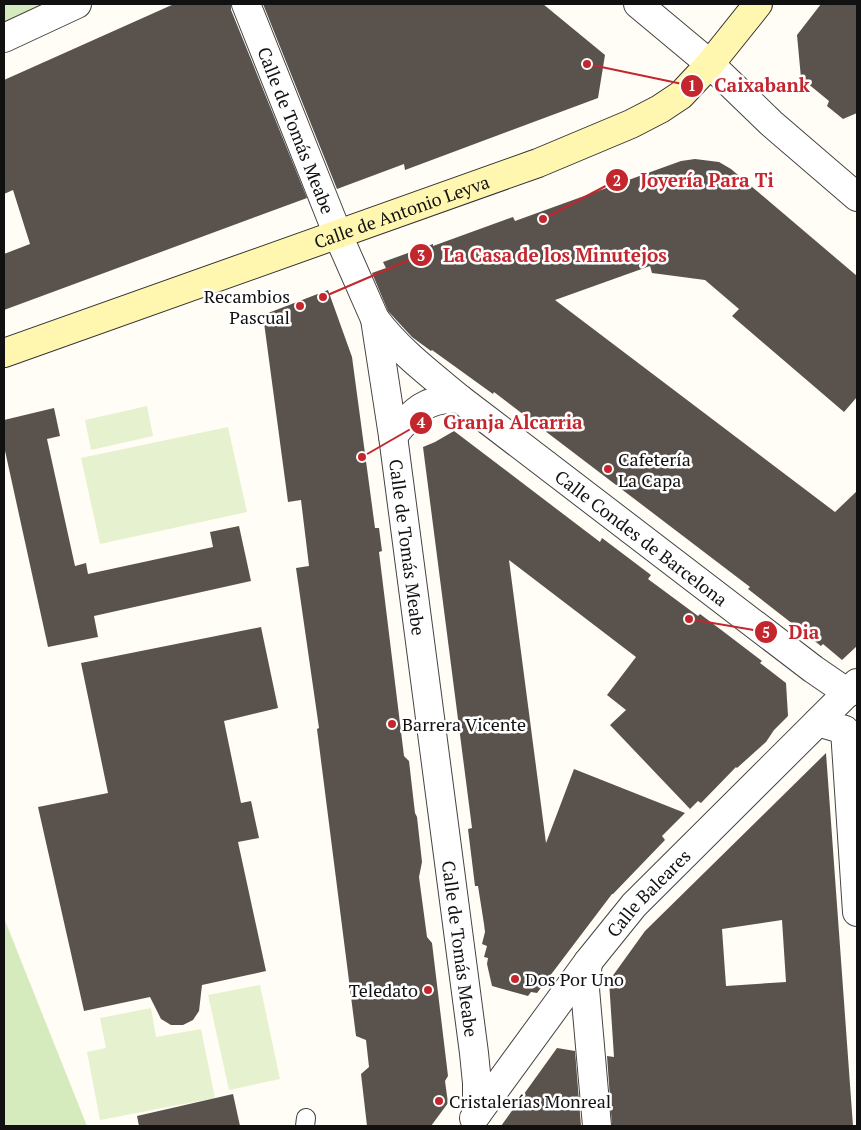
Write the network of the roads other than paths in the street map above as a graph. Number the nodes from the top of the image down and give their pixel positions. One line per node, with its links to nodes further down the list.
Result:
1 (77, 4): 5 (street)
2 (246, 4): 8 (street, Calle de Tomás Meabe)
3 (638, 4): 6 (street)
4 (758, 4): 6 (main road, Calle de Antonio Leyva)
5 (4, 38)
6 (710, 64): 7 (street); 8 (main road, Calle de Antonio Leyva)
7 (857, 197)
8 (338, 235): 9 (street, Calle de Tomás Meabe); 10 (main road, Calle de Antonio Leyva)
9 (375, 319): 11 (street, Calle Condes de Barcelona); 12 (street, Calle de Tomás Meabe)
10 (4, 353)
11 (460, 399): 12 (street); 13 (street, Calle Condes de Barcelona)
12 (393, 436): 17 (street, Calle de Tomás Meabe)
13 (852, 688): 14 (street, Calle Baleares)
14 (818, 722): 15 (street); 16 (street, Calle Baleares)
15 (857, 912)
16 (588, 962): 17 (street, Calle Baleares); 18 (street)
17 (473, 1120)
18 (597, 1126)

